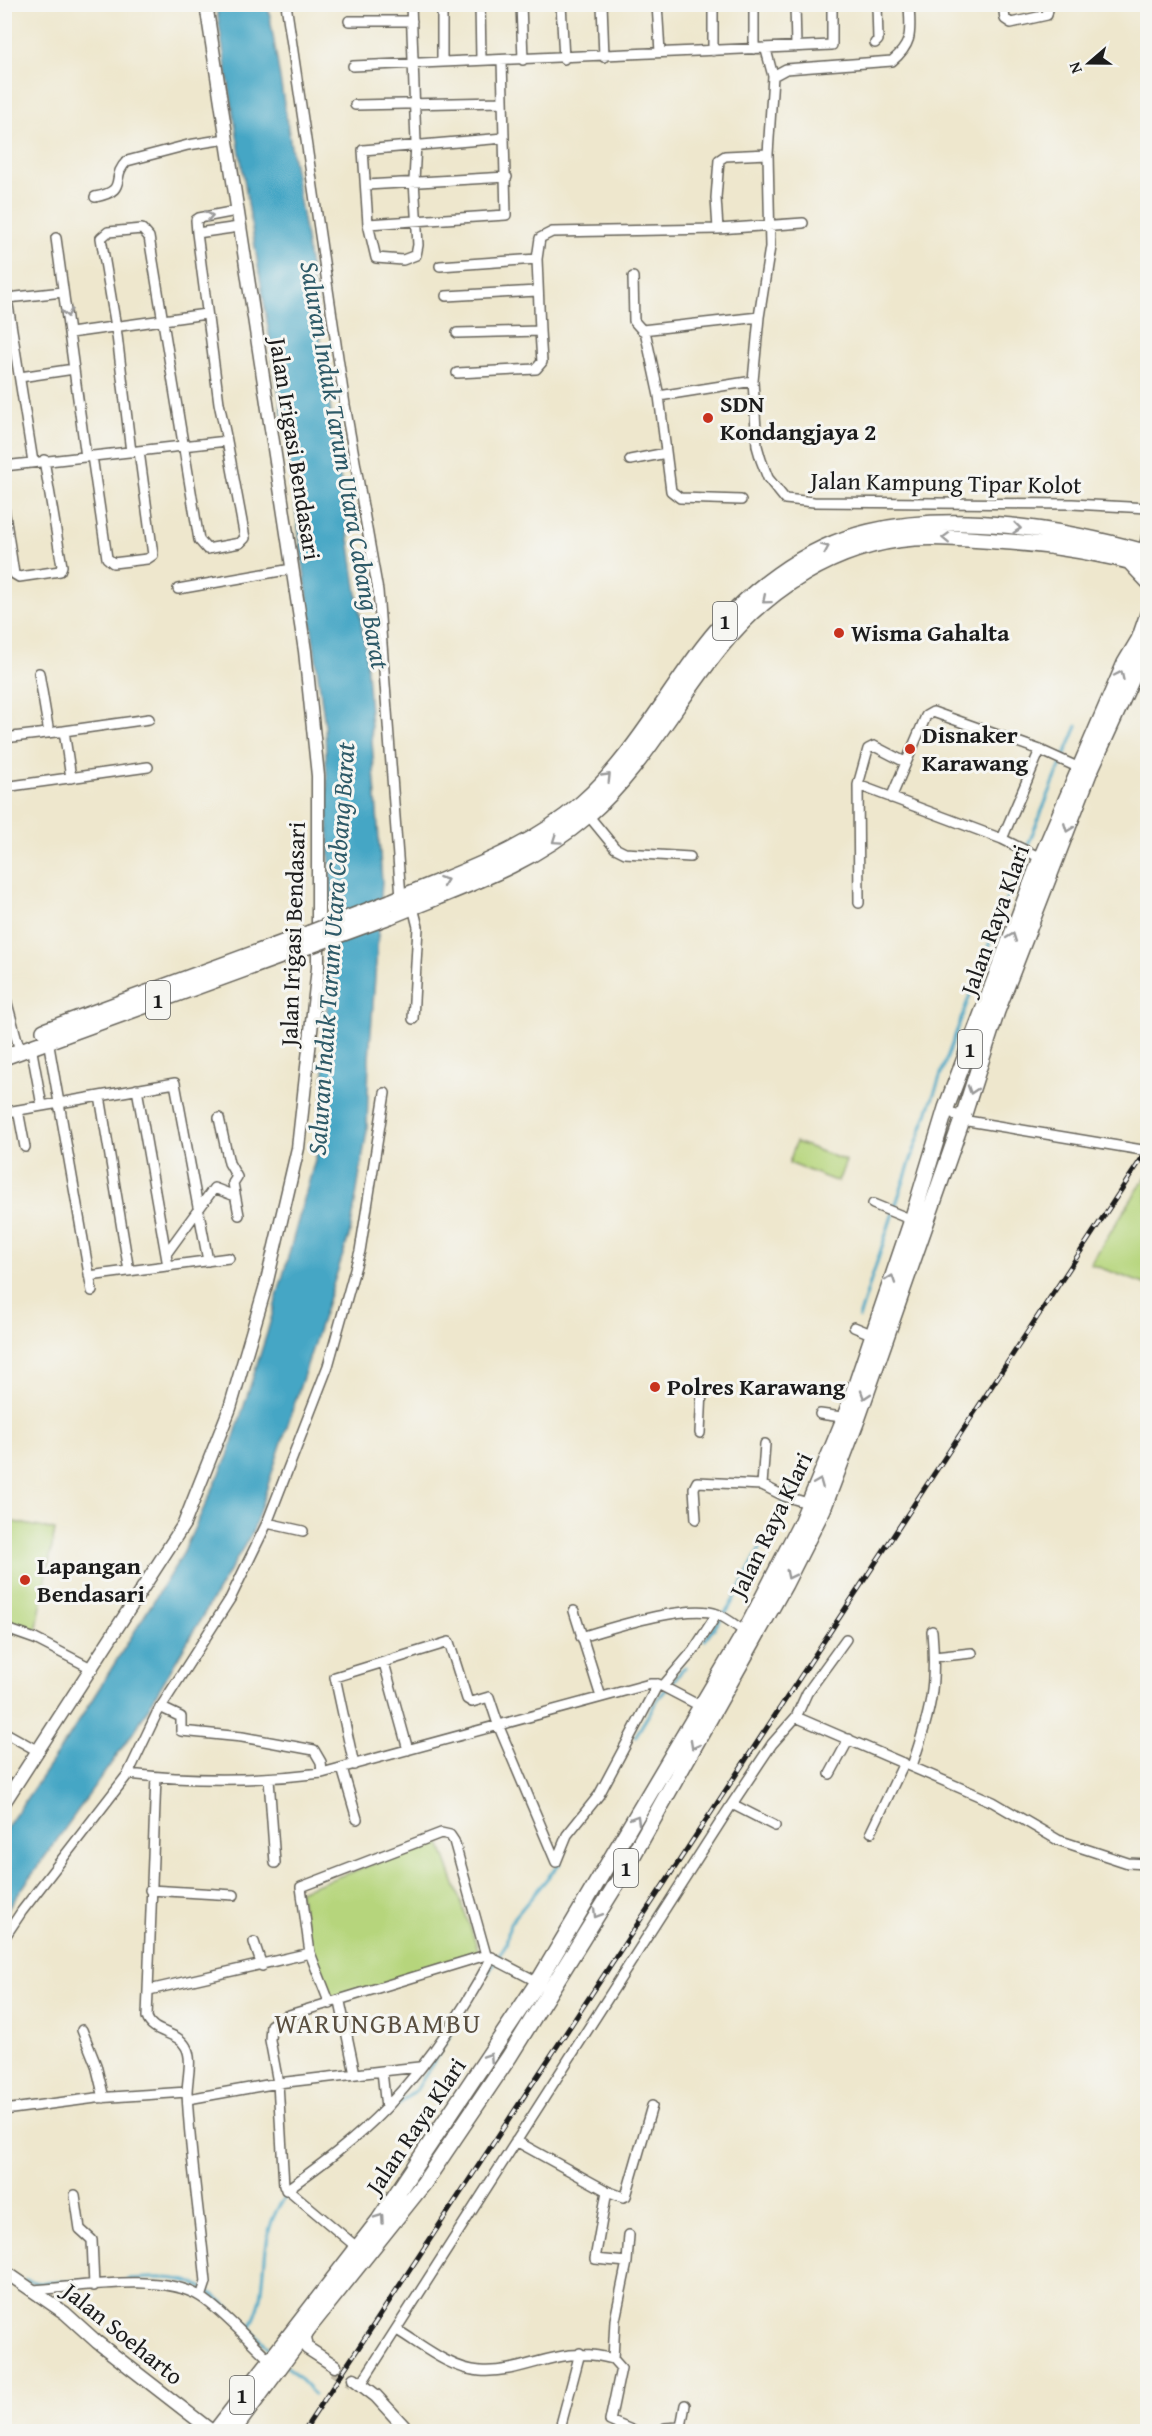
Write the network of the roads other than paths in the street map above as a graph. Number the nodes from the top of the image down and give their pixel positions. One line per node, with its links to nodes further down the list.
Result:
1 (206, 4): 39 (street, Jalan Irigasi Bendasari)
2 (286, 4): 116 (street)
3 (411, 4): 19 (street)
4 (442, 4): 31 (street)
5 (480, 4): 28 (street)
6 (521, 4): 30 (street)
7 (561, 4): 27 (street)
8 (602, 4): 26 (street)
9 (657, 4): 25 (street)
10 (713, 4): 24 (street)
11 (754, 4): 22 (street)
12 (795, 4): 21 (street)
13 (832, 4): 21 (street)
14 (877, 4): 20 (street)
15 (909, 4): 34 (street)
16 (1003, 4): 17 (street)
17 (1049, 4)
18 (349, 21): 19 (street)
19 (412, 21): 32 (street)
20 (875, 43)
21 (796, 47): 23 (street)
22 (754, 49): 23 (street); 24 (street)
23 (766, 50): 34 (street, Jalan Kampung Tipar Kolot)
24 (714, 51): 25 (street)
25 (660, 52): 26 (street)
26 (604, 57): 27 (street)
27 (564, 58): 30 (street)
28 (481, 60): 29 (street); 31 (street)
29 (502, 60): 30 (street); 36 (street)
30 (523, 60)
31 (442, 61): 32 (street)
32 (412, 62): 33 (street); 35 (street)
33 (353, 66)
34 (773, 76): 41 (street, Jalan Kampung Tipar Kolot)
35 (413, 102): 36 (street); 37 (street); 40 (street)
36 (503, 102): 38 (street)
37 (356, 105)
38 (504, 138): 40 (street); 42 (street)
39 (226, 139): 45 (street); 46 (street, Jalan Irigasi Bendasari)
40 (416, 143): 43 (street); 44 (street)
41 (768, 154): 50 (street, Jalan Kampung Tipar Kolot); 52 (street)
42 (507, 177): 43 (street); 47 (street)
43 (414, 181): 44 (street); 47 (street)
44 (366, 185): 49 (street)
45 (95, 197)
46 (236, 211): 51 (street, Jalan Irigasi Bendasari); 53 (street, one-way to 46)
47 (416, 222): 49 (street); 49 (street)
48 (803, 223): 50 (street)
49 (368, 224)
50 (769, 225): 52 (street); 64 (street, Jalan Kampung Tipar Kolot)
51 (239, 227): 53 (street); 92 (street, Jalan Irigasi Bendasari)
52 (718, 229): 55 (street)
53 (197, 233): 63 (street)
54 (56, 238): 60 (street)
55 (537, 259): 56 (street); 59 (street)
56 (440, 266)
57 (633, 277): 68 (street)
58 (4, 280): 62 (street)
59 (537, 291): 61 (street); 67 (street)
60 (63, 292): 62 (street); 69 (street, one-way to 69)
61 (446, 296)
62 (7, 298): 71 (street)
63 (206, 314): 65 (street); 77 (street)
64 (759, 316): 68 (street); 75 (street, Jalan Kampung Tipar Kolot)
65 (164, 320): 66 (street); 66 (street); 78 (street)
66 (116, 327): 69 (street); 79 (street)
67 (540, 331): 70 (street); 73 (street)
68 (645, 331): 76 (street)
69 (70, 333): 72 (street)
70 (457, 333)
71 (9, 341): 74 (street)
72 (74, 369): 74 (street); 81 (street)
73 (457, 373)
74 (20, 376): 84 (street)
75 (753, 381): 76 (street); 88 (street, Jalan Kampung Tipar Kolot)
76 (658, 396): 80 (street)
77 (227, 441): 78 (street); 78 (street)
78 (183, 446): 79 (street)
79 (135, 452): 81 (street); 81 (street)
80 (666, 453): 82 (street); 86 (street)
81 (89, 457): 83 (street)
82 (630, 459)
83 (44, 460): 84 (street); 87 (street)
84 (33, 462): 85 (street)
85 (4, 466)
86 (741, 500)
87 (4, 508)
88 (1148, 508)
89 (1148, 530): 90 (street)
90 (1146, 556): 91 (main road, 1); 116 (main road, 1, one-way to 90)
91 (1129, 561): 93 (main road); 111 (main road, 1, one-way to 111)
92 (292, 569): 94 (street); 166 (street, Jalan Irigasi Bendasari)
93 (1148, 581)
94 (178, 589)
95 (1148, 614): 96 (main road, Jalan Raya Klari)
96 (1144, 632): 105 (main road, Jalan Raya Klari / 1, one-way to 96)
97 (1148, 653): 105 (main road, Jalan Raya Klari / 1)
98 (39, 673): 101 (street)
99 (149, 719): 100 (street)
100 (64, 731): 101 (street); 107 (street)
101 (49, 733): 102 (street)
102 (4, 738)
103 (1040, 750): 104 (street); 105 (street); 112 (street)
104 (905, 762): 108 (street); 110 (street)
105 (1074, 766): 113 (main road, Jalan Raya Klari / 1); 131 (main road, Jalan Raya Klari / 1, one-way to 131)
106 (148, 767): 107 (street)
107 (71, 778): 109 (street)
108 (858, 785): 110 (street); 115 (street)
109 (4, 787)
110 (891, 798): 112 (street)
111 (588, 815): 114 (street); 116 (main road, 1, one-way to 116)
112 (1002, 839): 113 (street)
113 (1032, 854): 127 (main road, Jalan Raya Klari / 1, one-way to 113)
114 (690, 857)
115 (859, 903)
116 (399, 905): 117 (main road, 1, bridge); 119 (street)
117 (311, 939): 120 (main road, 1); 121 (main road, 1)
118 (4, 992): 121 (street)
119 (413, 1019)
120 (48, 1040): 121 (main road, 1); 125 (street)
121 (13, 1049): 126 (street)
122 (137, 1089): 124 (street); 136 (street); 139 (street)
123 (385, 1093): 154 (street)
124 (100, 1096): 125 (street); 143 (street)
125 (59, 1103): 126 (street); 144 (street)
126 (42, 1106): 128 (street)
127 (946, 1108): 131 (street); 138 (main road, Jalan Raya Klari / 1)
128 (18, 1110): 129 (street); 132 (street)
129 (7, 1112)
130 (219, 1118): 134 (street)
131 (962, 1120): 133 (street); 146 (main road, Jalan Raya Klari / 1)
132 (25, 1147)
133 (1148, 1151)
134 (235, 1196): 136 (street); 137 (street)
135 (873, 1204): 138 (street)
136 (198, 1209): 139 (street); 141 (street)
137 (239, 1215)
138 (905, 1218): 146 (main road, Jalan Raya Klari / 1, one-way to 138)
139 (166, 1254): 142 (street)
140 (229, 1258): 141 (street)
141 (208, 1261): 142 (street)
142 (168, 1266): 143 (street)
143 (129, 1271): 144 (street)
144 (89, 1276): 145 (street)
145 (92, 1291)
146 (868, 1333): 148 (main road, Jalan Raya Klari / 1)
147 (702, 1390): 149 (street)
148 (835, 1416): 152 (main road, Jalan Raya Klari / 1, one-way to 148); 170 (main road, Jalan Raya Klari / 1, one-way to 170)
149 (700, 1432)
150 (765, 1444): 151 (street)
151 (762, 1485): 152 (street); 153 (street)
152 (811, 1504): 160 (main road, Jalan Raya Klari / 1)
153 (696, 1519)
154 (267, 1523): 155 (street); 169 (street)
155 (303, 1531)
156 (574, 1611): 161 (street)
157 (721, 1617): 160 (street); 161 (street); 167 (street)
158 (4, 1628): 166 (street)
159 (932, 1631): 164 (street)
160 (745, 1632): 170 (main road, Jalan Raya Klari / 1)
161 (580, 1637): 168 (street)
162 (846, 1639): 171 (street)
163 (972, 1653): 164 (street)
164 (934, 1657): 178 (street)
165 (384, 1663): 172 (street); 175 (street); 177 (street)
166 (93, 1669): 176 (street, Jalan Irigasi Bendasari)
167 (662, 1686): 168 (street); 170 (street); 172 (street)
168 (601, 1697): 172 (street)
169 (160, 1707): 180 (street); 181 (street)
170 (707, 1709): 199 (main road, Jalan Raya Klari / 1, one-way to 170); 213 (main road, Jalan Raya Klari / 1, one-way to 213)
171 (796, 1718): 174 (street); 186 (street)
172 (499, 1727): 175 (street)
173 (4, 1732): 176 (street)
174 (849, 1739): 178 (street); 182 (street)
175 (408, 1750): 177 (street)
176 (38, 1751): 185 (street, Jalan Irigasi Bendasari)
177 (354, 1765): 179 (street)
178 (908, 1765): 189 (street); 191 (street)
179 (342, 1768): 180 (street); 187 (street)
180 (322, 1773): 184 (street)
181 (128, 1774): 183 (street); 194 (street)
182 (830, 1774)
183 (156, 1777): 184 (street); 192 (street)
184 (269, 1779): 190 (street)
185 (5, 1803)
186 (732, 1804): 188 (street); 214 (street)
187 (357, 1820)
188 (775, 1826)
189 (871, 1832)
190 (275, 1863)
191 (1148, 1864)
192 (150, 1890): 193 (street); 200 (street)
193 (234, 1895)
194 (4, 1938)
195 (254, 1942): 198 (street)
196 (310, 1953): 197 (street); 198 (street); 201 (street)
197 (494, 1958): 199 (street); 201 (street); 203 (street)
198 (262, 1966): 200 (street)
199 (538, 1982): 212 (main road, Jalan Raya Klari / 1, one-way to 199)
200 (149, 1990): 207 (street)
201 (335, 2003): 205 (street); 206 (street)
202 (82, 2030): 208 (street)
203 (419, 2067): 204 (street); 210 (street)
204 (382, 2071): 205 (street); 210 (street)
205 (355, 2074): 206 (street)
206 (278, 2083): 207 (street); 216 (street)
207 (188, 2095): 208 (street); 224 (street)
208 (104, 2098): 211 (street)
209 (652, 2106): 215 (street)
210 (386, 2108): 216 (street)
211 (4, 2110)
212 (448, 2120): 213 (main road); 219 (main road, Jalan Raya Klari / 1, one-way to 212)
213 (461, 2130): 225 (main road, Jalan Raya Klari / 1)
214 (516, 2141): 215 (street); 226 (street)
215 (607, 2191): 220 (street)
216 (288, 2192): 219 (street)
217 (75, 2195): 222 (street)
218 (629, 2235): 220 (street)
219 (358, 2249): 228 (main road, Jalan Raya Klari / 1)
220 (627, 2262): 229 (street)
221 (4, 2271): 223 (street, Jalan Soeharto)
222 (94, 2281): 223 (street); 224 (street)
223 (34, 2290): 233 (street, Jalan Soeharto)
224 (202, 2296): 228 (street)
225 (310, 2326): 228 (main road, Jalan Raya Klari / 1); 228 (street)
226 (397, 2330): 227 (street); 230 (street)
227 (580, 2353): 229 (street); 235 (street)
228 (278, 2356): 233 (main road, 1); 234 (main road, 1)
229 (613, 2359): 236 (street)
230 (356, 2383): 232 (street)
231 (685, 2405): 237 (street)
232 (408, 2429)
233 (214, 2432)
234 (232, 2432)
235 (559, 2432)
236 (636, 2432)
237 (662, 2432)

